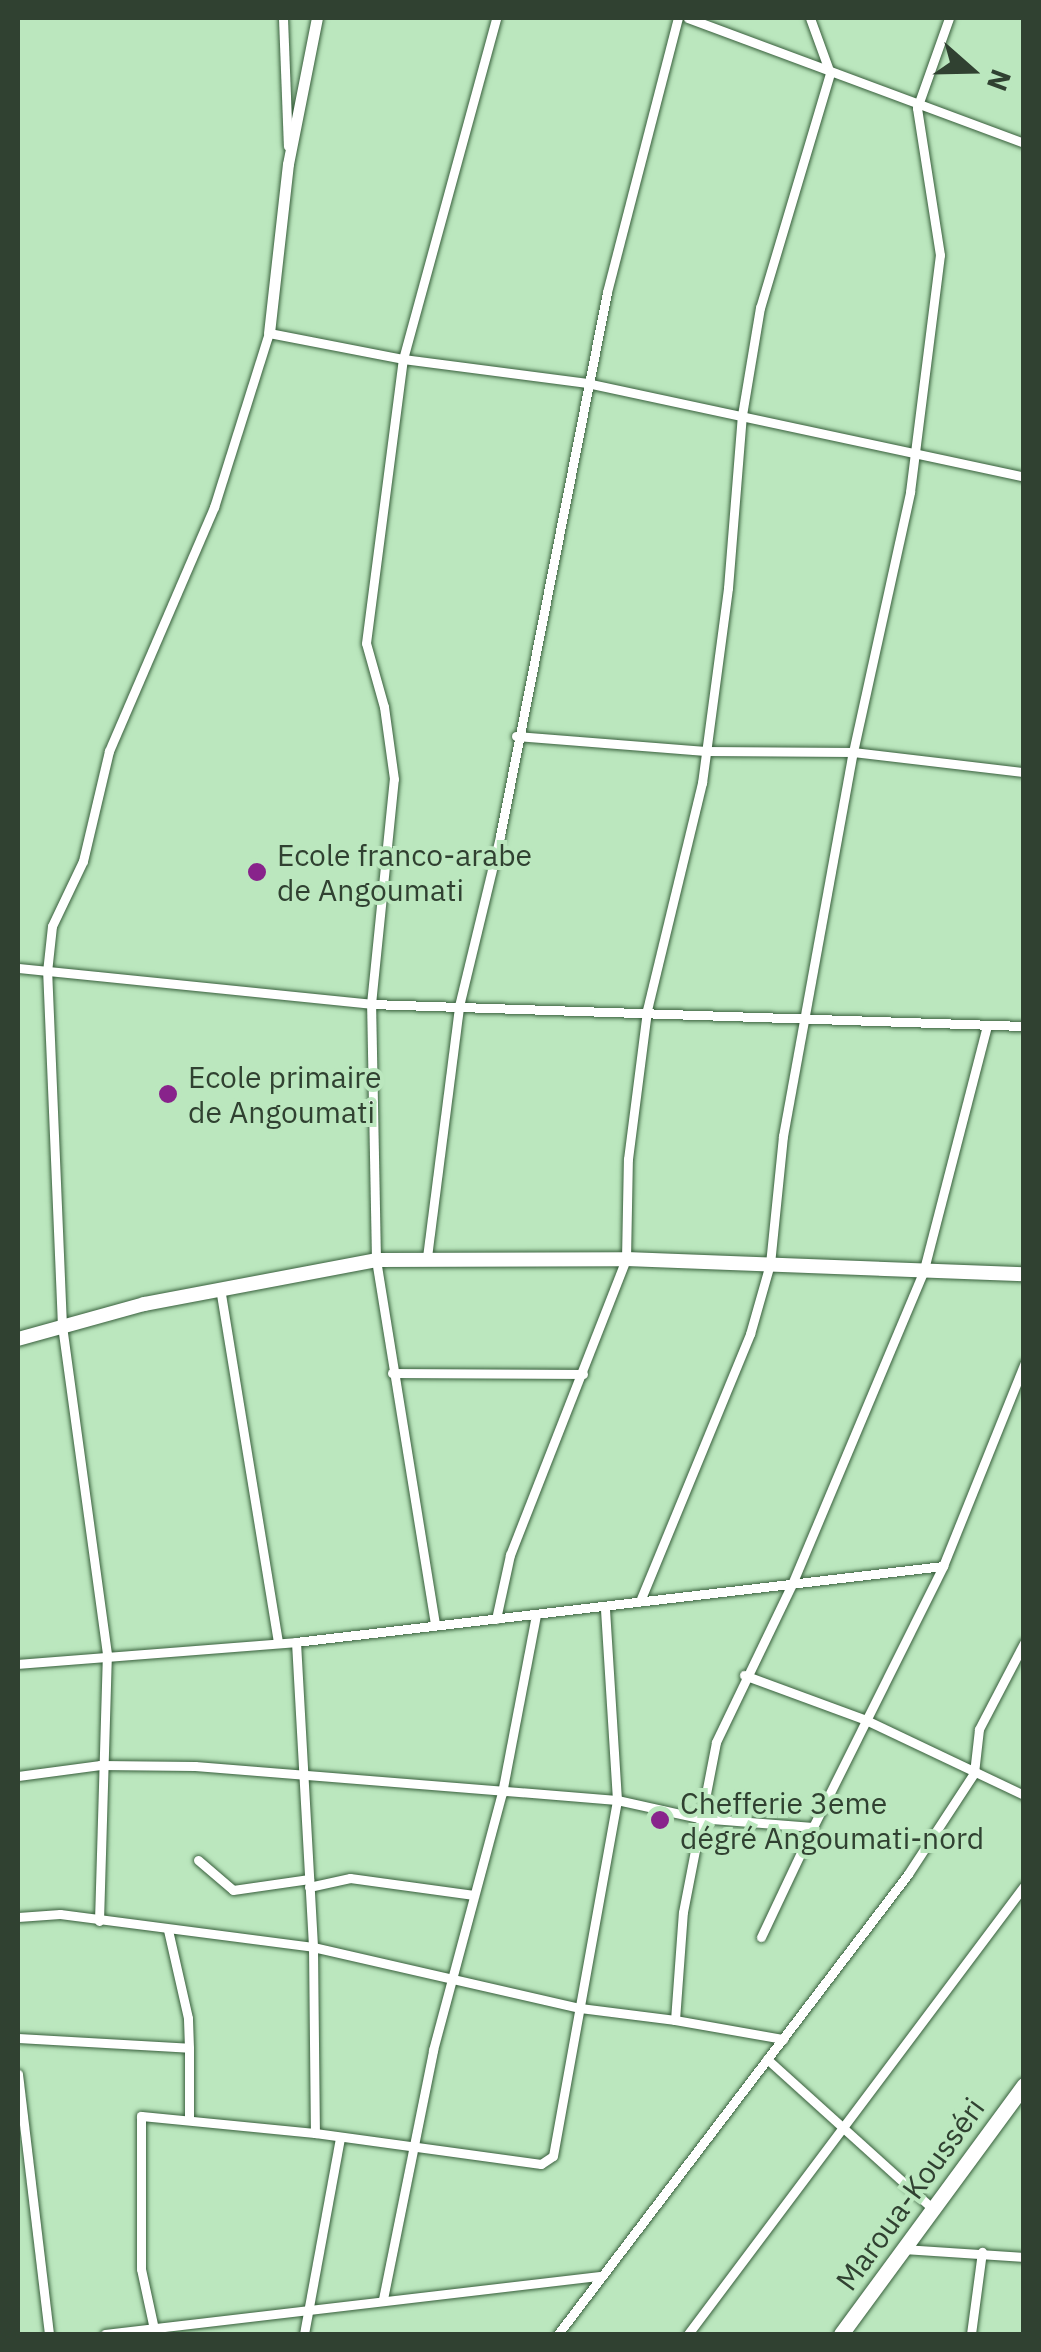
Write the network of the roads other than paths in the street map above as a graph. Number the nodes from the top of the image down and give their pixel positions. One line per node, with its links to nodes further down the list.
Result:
1 (283, 18): 11 (street)
2 (317, 18): 11 (street)
3 (496, 18): 13 (street)
4 (678, 18): 14 (street)
5 (688, 18): 8 (street)
6 (810, 18): 8 (street)
7 (949, 18): 9 (street)
8 (830, 74): 9 (street); 15 (street)
9 (917, 108): 10 (street); 16 (street)
10 (1024, 143)
11 (288, 164): 12 (street)
12 (269, 333): 13 (street); 23 (street)
13 (403, 359): 14 (street); 24 (street)
14 (587, 383): 15 (street); 18 (street)
15 (742, 415): 16 (street); 19 (street)
16 (916, 452): 17 (street); 20 (street)
17 (1024, 477)
18 (516, 736): 19 (street); 25 (street)
19 (705, 752): 20 (street); 26 (street)
20 (853, 752): 21 (street); 27 (street)
21 (1024, 772)
22 (18, 968): 23 (street)
23 (47, 972): 24 (street); 37 (street)
24 (371, 1004): 25 (street); 32 (street)
25 (459, 1006): 26 (street); 30 (street)
26 (648, 1010): 27 (street); 31 (street)
27 (807, 1017): 28 (street); 33 (street)
28 (987, 1026): 29 (street); 34 (street)
29 (1024, 1026)
30 (427, 1257): 31 (main road); 32 (main road)
31 (626, 1259): 33 (main road); 41 (street)
32 (376, 1260): 36 (main road); 40 (street)
33 (770, 1264): 34 (main road); 44 (street)
34 (923, 1273): 35 (main road); 43 (street)
35 (1024, 1274)
36 (220, 1288): 37 (main road); 49 (street)
37 (62, 1326): 38 (main road); 52 (street)
38 (18, 1338)
39 (1024, 1364): 42 (street)
40 (392, 1372): 41 (street); 48 (street)
41 (583, 1374): 47 (street)
42 (943, 1566): 43 (street); 55 (street)
43 (792, 1584): 44 (street); 54 (street)
44 (640, 1601): 45 (street)
45 (604, 1608): 46 (street); 62 (street)
46 (536, 1615): 47 (street); 60 (street)
47 (496, 1619): 48 (street)
48 (435, 1624): 50 (street)
49 (278, 1642): 50 (street); 52 (street)
50 (296, 1642): 58 (street)
51 (1024, 1643): 57 (street)
52 (107, 1654): 53 (street); 56 (street)
53 (18, 1664)
54 (744, 1675): 55 (street); 63 (street)
55 (866, 1720): 57 (street); 64 (street)
56 (100, 1765): 58 (street); 59 (street); 70 (street)
57 (974, 1772): 61 (street); 78 (street)
58 (303, 1774): 60 (street); 66 (street)
59 (18, 1776)
60 (502, 1793): 62 (street); 68 (street)
61 (1024, 1794)
62 (617, 1800): 63 (street); 75 (street)
63 (699, 1818): 64 (street); 76 (street)
64 (812, 1827): 72 (street)
65 (198, 1860): 66 (street)
66 (309, 1883): 68 (street); 73 (street)
67 (1024, 1886): 84 (street)
68 (474, 1895): 74 (street)
69 (18, 1916): 70 (street)
70 (99, 1921): 71 (street)
71 (168, 1930): 73 (street); 79 (street)
72 (760, 1937)
73 (313, 1947): 74 (street); 85 (street)
74 (451, 1978): 75 (street); 87 (street)
75 (580, 2008): 76 (street); 87 (street)
76 (675, 2020): 78 (street)
77 (18, 2038): 79 (street)
78 (783, 2038): 80 (street)
79 (188, 2048): 83 (street)
80 (767, 2059): 84 (street); 92 (street)
81 (18, 2074): 96 (street)
82 (1024, 2085): 88 (highway, Maroua-Kousséri)
83 (188, 2118): 85 (street); 95 (street)
84 (841, 2128): 88 (street); 100 (street)
85 (315, 2134): 86 (street)
86 (340, 2138): 87 (street); 94 (street)
87 (411, 2148): 93 (street)
88 (934, 2210): 89 (highway, Maroua-Kousséri)
89 (904, 2249): 90 (street); 101 (highway, Maroua-Kousséri)
90 (982, 2252): 91 (street); 102 (street)
91 (1024, 2257)
92 (600, 2276): 93 (street); 99 (street)
93 (384, 2299): 94 (street)
94 (308, 2310): 95 (street); 98 (street)
95 (154, 2328): 97 (street)
96 (49, 2334)
97 (105, 2334)
98 (304, 2334)
99 (558, 2334)
100 (688, 2334)
101 (841, 2334)
102 (970, 2334)

